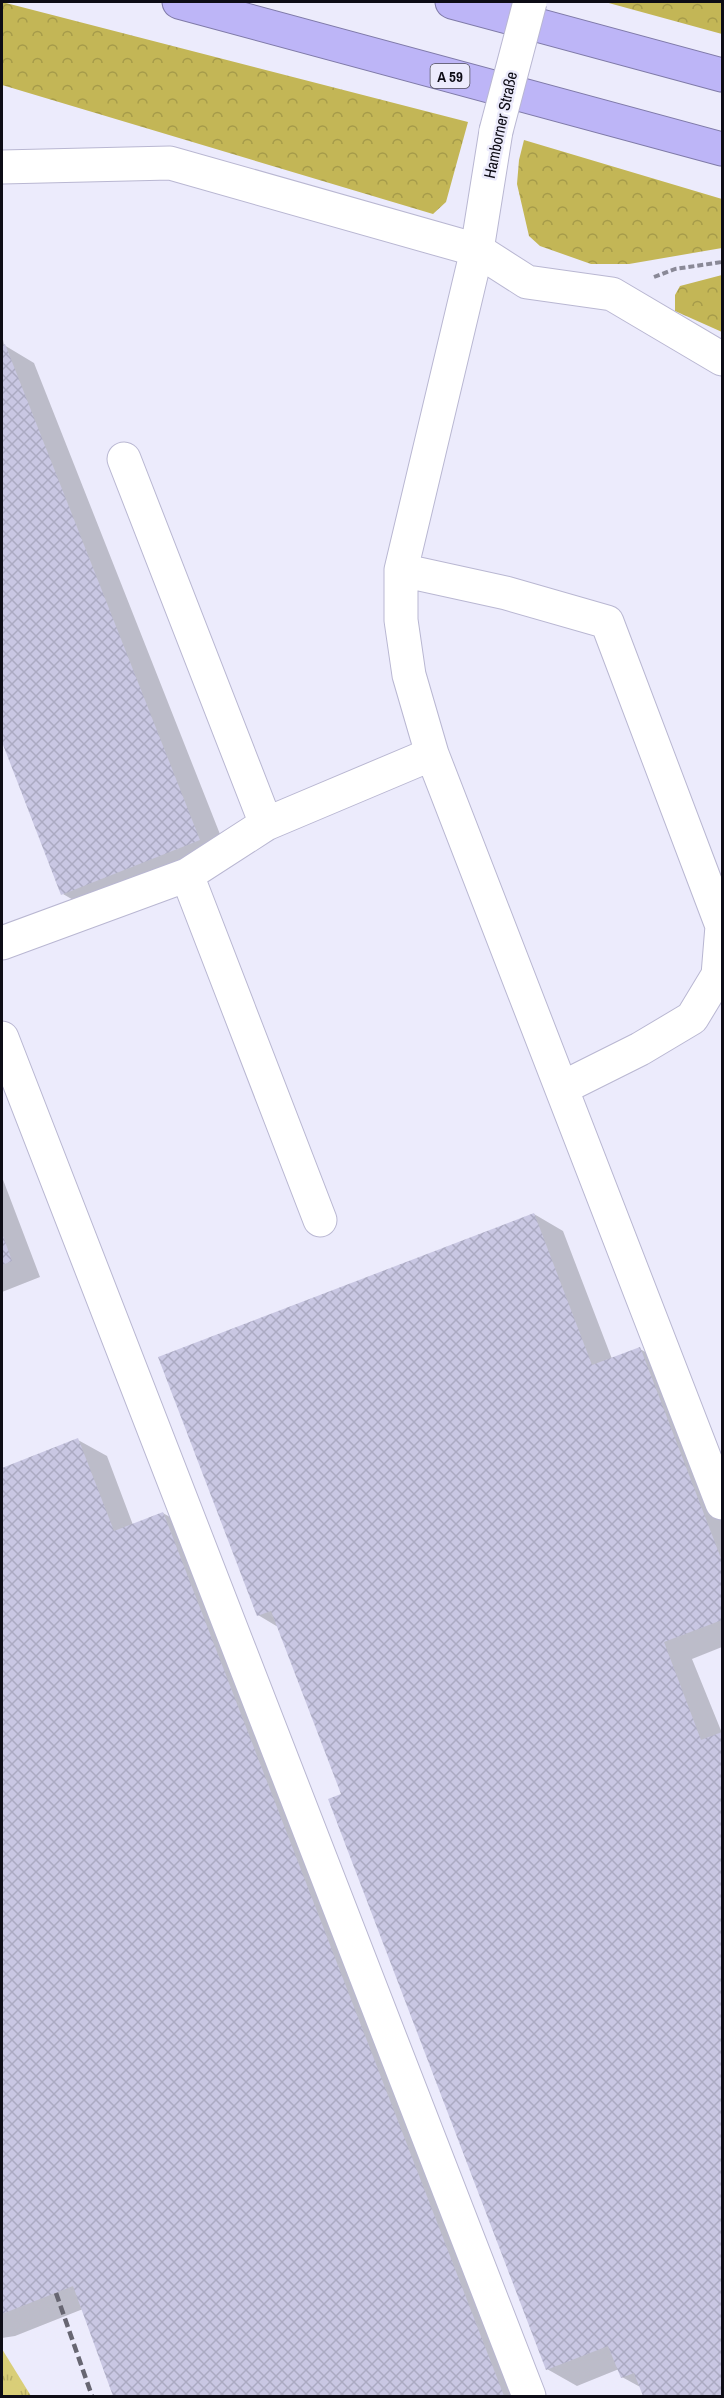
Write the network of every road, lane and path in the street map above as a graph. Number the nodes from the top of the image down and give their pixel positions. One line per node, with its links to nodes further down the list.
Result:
1 (179, 2): 5 (highway, A 59)
2 (452, 2): 4 (highway)
3 (530, 2): 7 (street, Hamborner Straße, bridge)
4 (723, 75)
5 (723, 149)
6 (2, 167): 7 (street)
7 (477, 250): 9 (street); 12 (street, Hamborner Straße)
8 (723, 262): 9 (path)
9 (612, 294): 10 (street)
10 (723, 359)
11 (124, 459): 14 (street)
12 (402, 570): 13 (street, Hamborner Straße); 18 (street)
13 (432, 754): 14 (street); 18 (street, Hamborner Straße)
14 (266, 825): 15 (street)
15 (188, 875): 16 (street); 19 (street)
16 (2, 943)
17 (2, 1038): 21 (street)
18 (562, 1088): 20 (street, Hamborner Straße)
19 (320, 1220)
20 (723, 1503)
21 (529, 2397)

